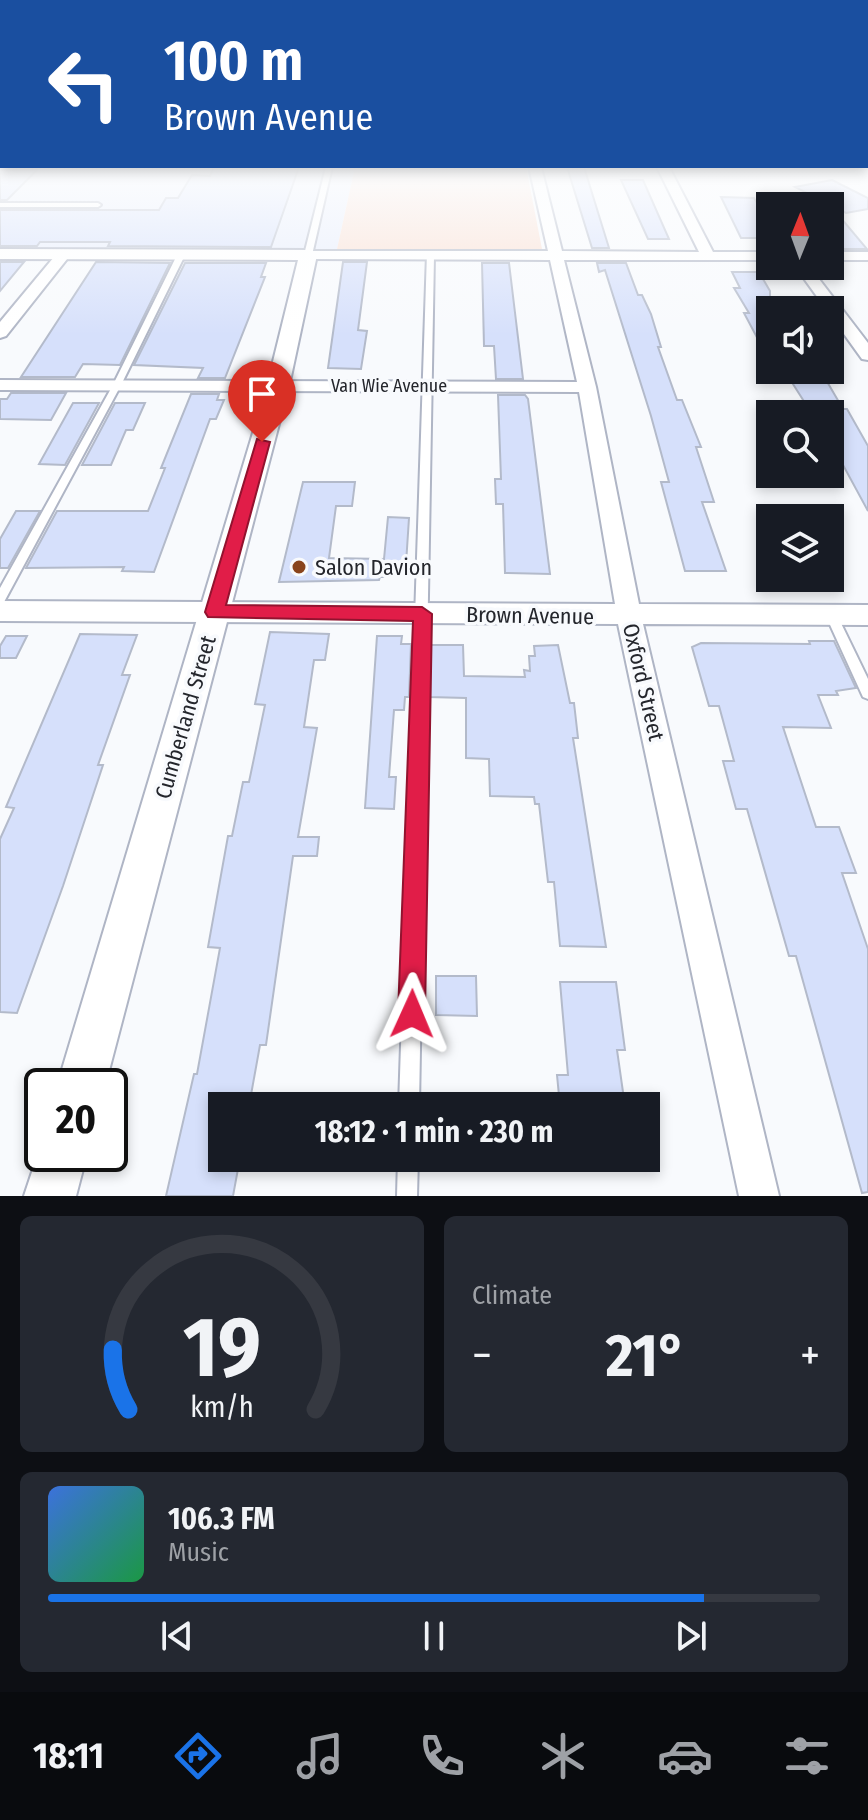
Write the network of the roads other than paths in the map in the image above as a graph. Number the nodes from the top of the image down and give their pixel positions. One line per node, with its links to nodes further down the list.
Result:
1 (316, 223): 7 (lane)
2 (548, 223): 9 (street, Oxford Street)
3 (691, 223): 10 (street)
4 (0, 254): 5 (street)
5 (64, 254): 6 (street); 15 (street)
6 (181, 255): 7 (street); 18 (lane)
7 (308, 255): 8 (street); 19 (street, Cumberland Street)
8 (430, 255): 9 (street); 20 (lane)
9 (555, 256): 10 (street); 21 (street, Oxford Street)
10 (708, 256): 11 (street)
11 (756, 256)
12 (844, 256): 13 (street)
13 (868, 256)
14 (812, 280): 16 (street)
15 (0, 333)
16 (868, 355)
17 (0, 385): 18 (street, Van Wie Avenue)
18 (117, 385): 19 (street, Van Wie Avenue); 22 (lane)
19 (278, 386): 20 (street, Van Wie Avenue); 24 (street, Cumberland Street)
20 (426, 386): 21 (street, Van Wie Avenue); 25 (lane)
21 (587, 387): 27 (street, Oxford Street)
22 (0, 599)
23 (0, 611): 24 (street, Brown Avenue)
24 (214, 612): 25 (street, Brown Avenue); 30 (street, Cumberland Street)
25 (422, 614): 27 (street, Brown Avenue); 31 (lane)
26 (868, 615): 28 (street, Brown Avenue)
27 (629, 616): 28 (street, Brown Avenue); 36 (street, Oxford Street)
28 (832, 616): 29 (lane)
29 (868, 693)
30 (86, 1068)
31 (409, 1092)
32 (57, 1172): 34 (street)
33 (408, 1172): 35 (lane)
34 (50, 1196)
35 (407, 1196)
36 (759, 1196)

